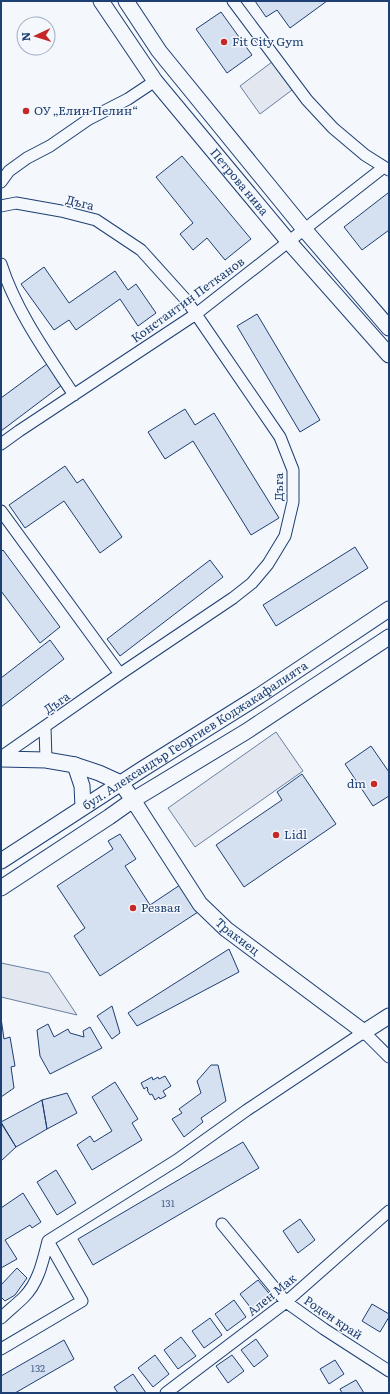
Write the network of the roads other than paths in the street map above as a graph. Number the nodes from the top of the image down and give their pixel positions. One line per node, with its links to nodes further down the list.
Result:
1 (101, 1): 4 (street, Петрова нива)
2 (126, 1): 8 (street, Петрова нива)
3 (233, 1): 5 (street)
4 (155, 81): 6 (street); 9 (street, Петрова нива)
5 (386, 169): 8 (street, Константин Петканов)
6 (1, 182)
7 (1, 206): 11 (street, Дъга)
8 (304, 229): 9 (street, Константин Петканов); 12 (street, Петрова нива)
9 (289, 242): 11 (street, Константин Петканов); 13 (street, Петрова нива)
10 (1, 264): 14 (street)
11 (196, 314): 14 (street, Константин Петканов); 19 (street, Дъга)
12 (389, 328)
13 (389, 354)
14 (74, 395): 15 (street, Константин Петканов)
15 (1, 444)
16 (1, 511): 19 (street)
17 (389, 609): 26 (street, бул. Александър Георгиев Коджакафалията)
18 (389, 637): 27 (street, бул. Александър Георгиев Коджакафалията)
19 (120, 674): 20 (street, Дъга)
20 (45, 728): 21 (street, Дъга); 24 (street)
21 (30, 737): 22 (street, Дъга); 23 (street)
22 (1, 758): 23 (street)
23 (29, 760): 24 (street)
24 (46, 760): 25 (street)
25 (75, 765): 26 (street); 28 (street)
26 (121, 783): 27 (street, Тракиец); 28 (street, бул. Александър Георгиев Коджакафалията)
27 (133, 800): 30 (street, бул. Александър Георгиев Коджакафалията); 32 (street, Тракиец)
28 (83, 807): 29 (street, бул. Александър Георгиев Коджакафалията)
29 (1, 861)
30 (1, 888)
31 (389, 1016): 32 (street)
32 (364, 1032): 33 (street, Тракиец); 36 (street)
33 (389, 1057)
34 (389, 1211): 37 (street, Ален Мак)
35 (222, 1224): 37 (street, Роден край)
36 (48, 1241): 38 (street); 39 (street)
37 (286, 1302): 40 (street, Роден край); 41 (street, Ален Мак)
38 (1, 1318)
39 (2, 1347)
40 (389, 1371)
41 (166, 1393)

